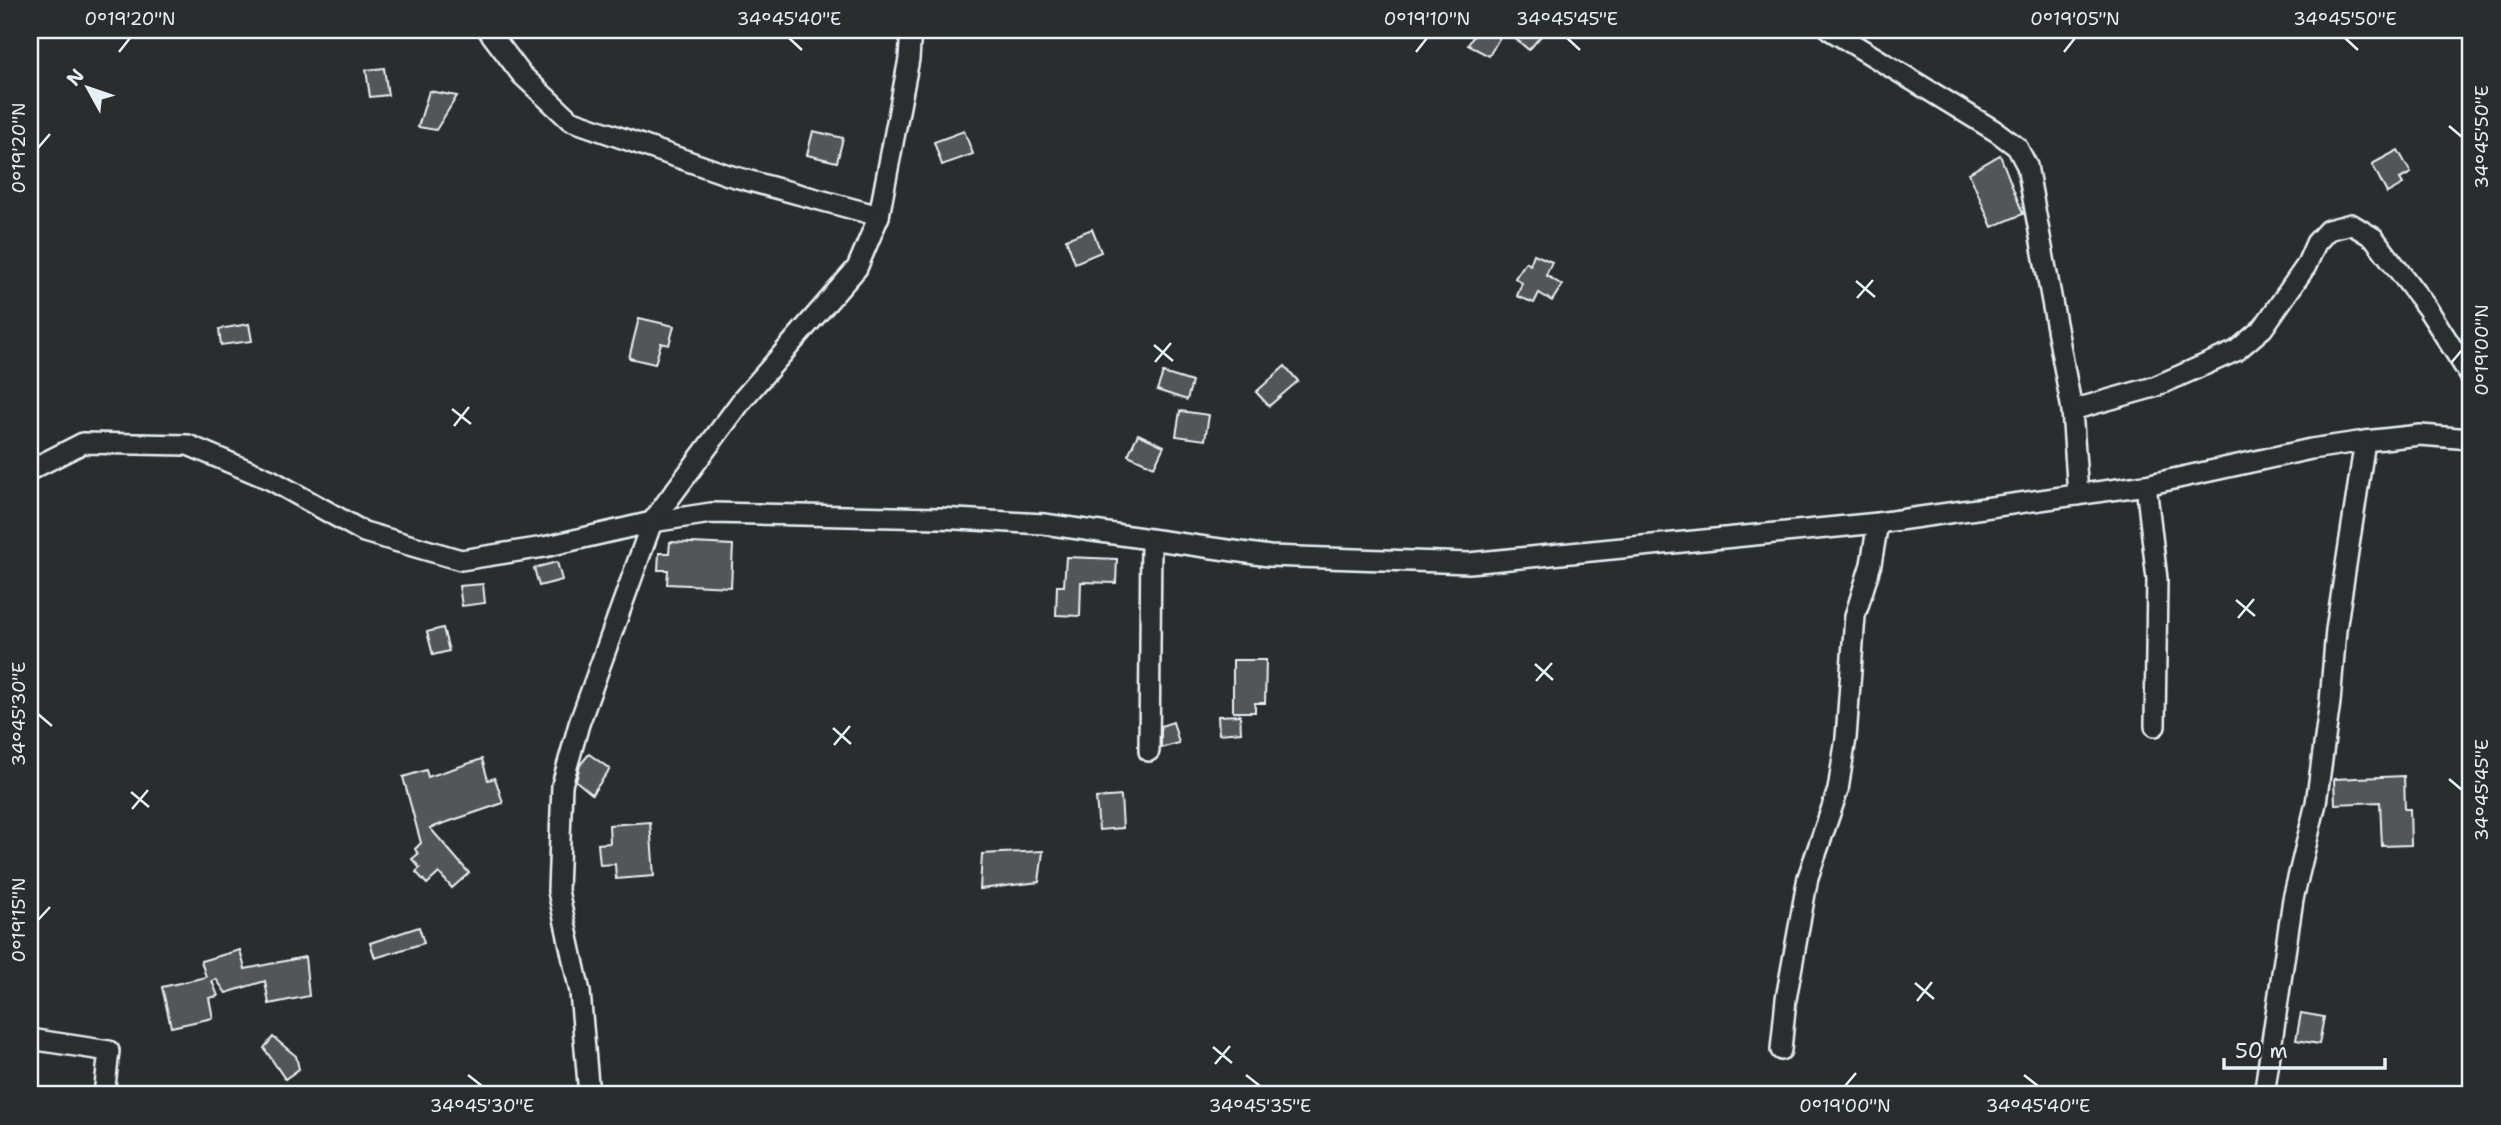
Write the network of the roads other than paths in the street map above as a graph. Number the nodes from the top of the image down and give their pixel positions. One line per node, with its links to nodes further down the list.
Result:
1 (488, 30): 4 (street)
2 (911, 30): 4 (street)
3 (1830, 30): 6 (street)
4 (879, 216): 12 (street)
5 (2471, 377): 6 (street)
6 (2072, 410): 11 (street)
7 (2471, 439): 8 (street)
8 (2365, 441): 10 (street); 21 (street)
9 (30, 470): 12 (street)
10 (2146, 485): 11 (street); 15 (street)
11 (2078, 495): 13 (street)
12 (652, 522): 14 (street); 20 (street)
13 (1878, 523): 14 (street); 18 (street)
14 (1151, 541): 16 (street)
15 (2155, 726)
16 (1149, 751)
17 (30, 1039): 19 (street)
18 (1781, 1050)
19 (104, 1095)
20 (589, 1095)
21 (2264, 1095)

